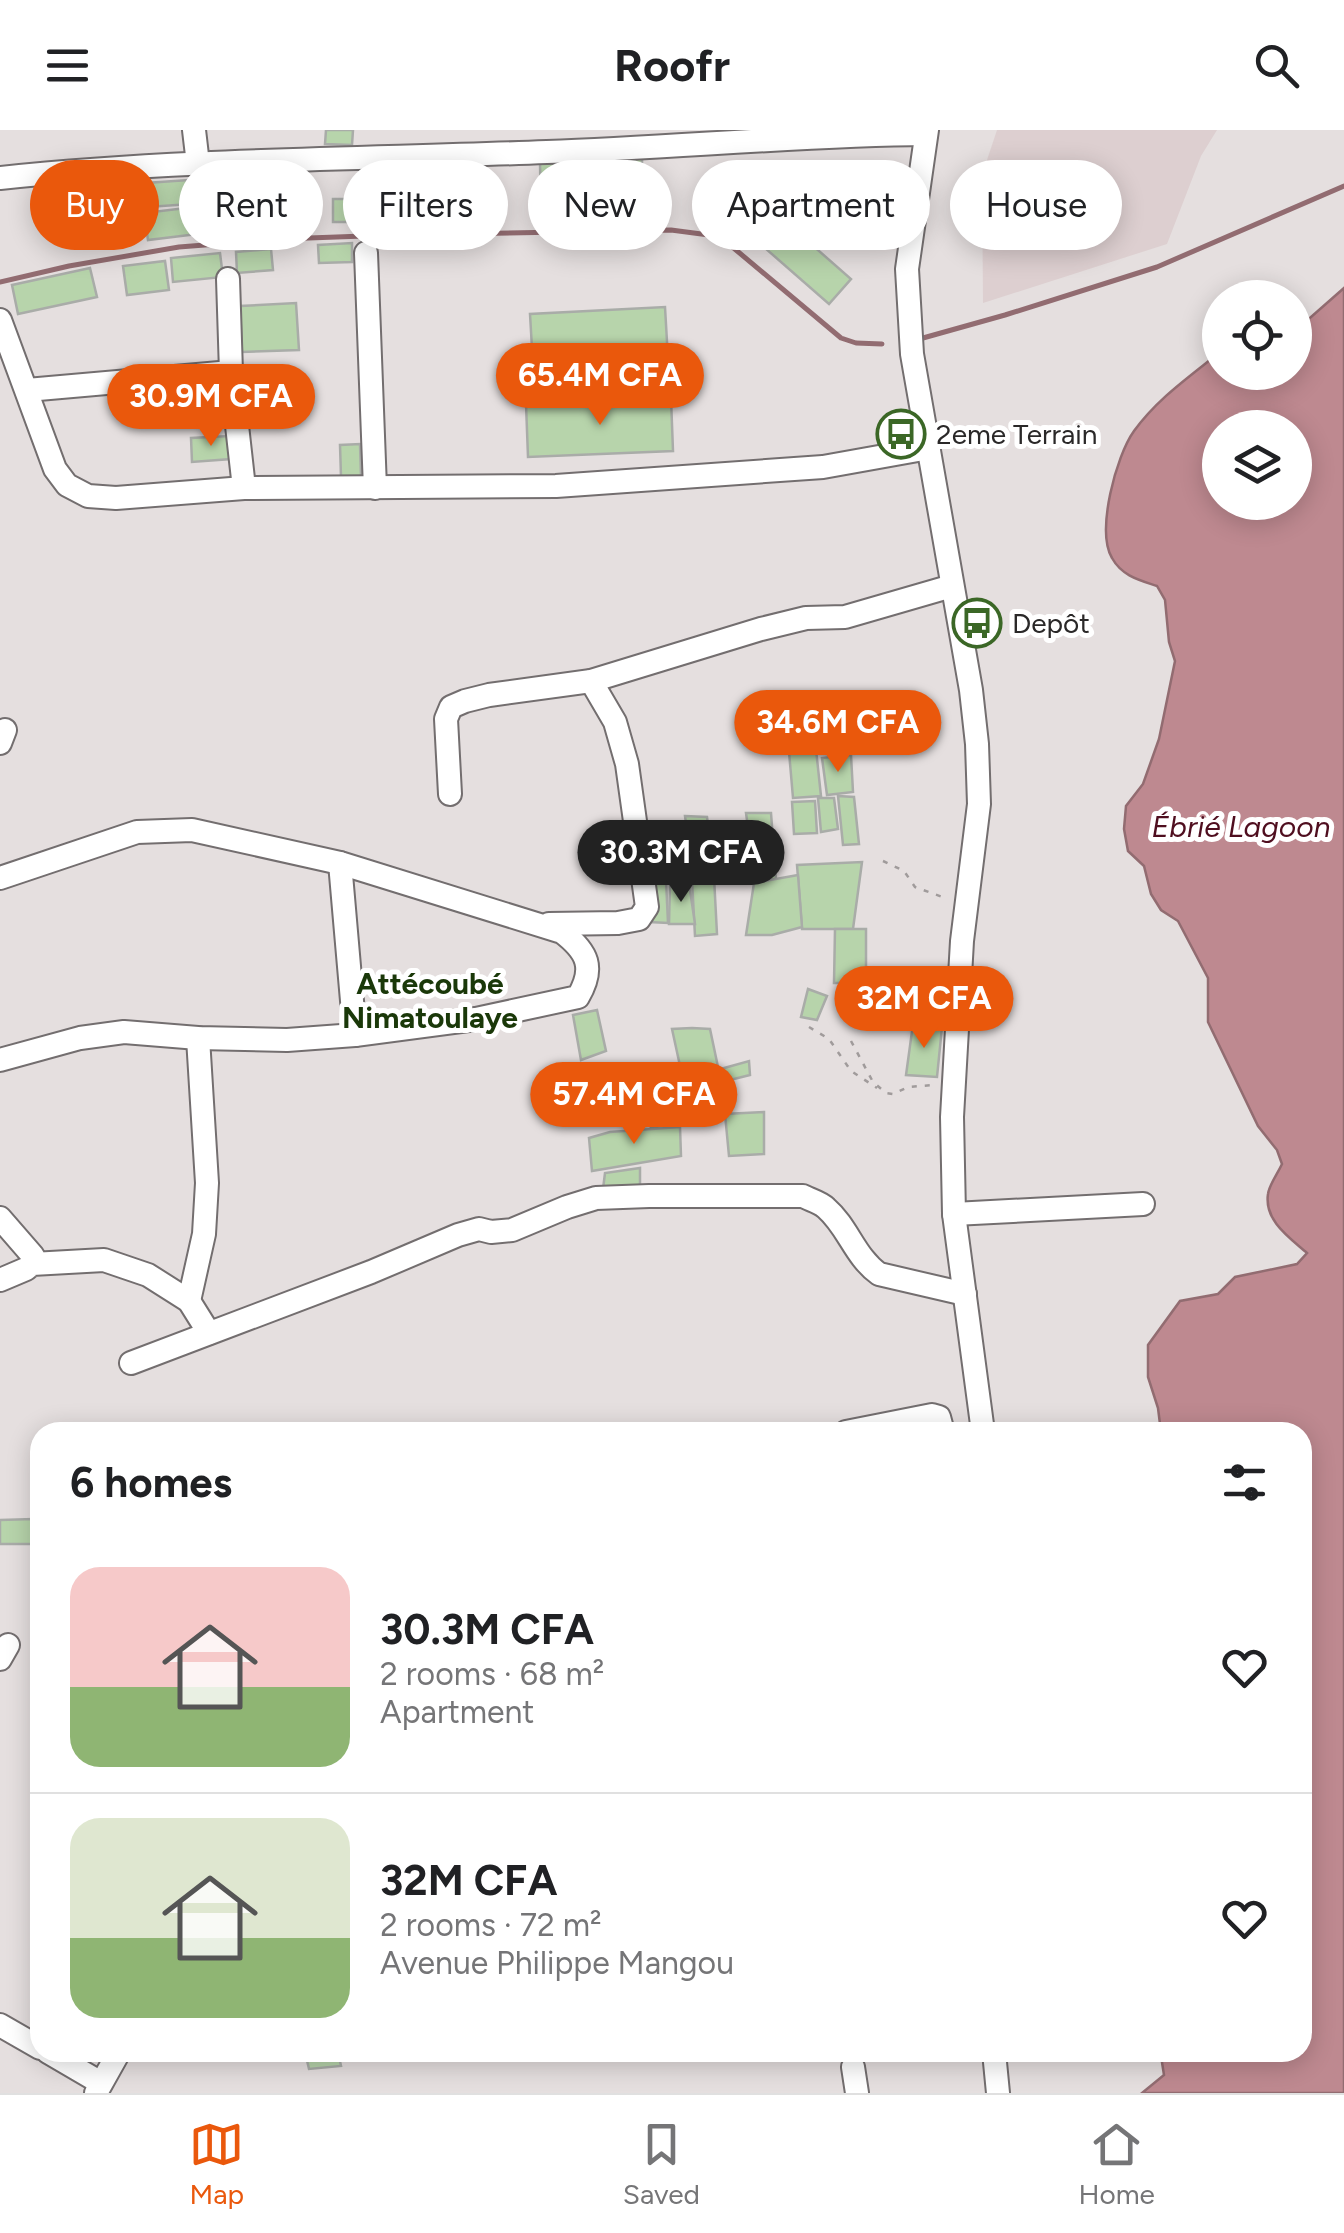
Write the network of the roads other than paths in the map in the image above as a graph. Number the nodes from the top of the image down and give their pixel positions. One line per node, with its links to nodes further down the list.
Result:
1 (194, 130): 3 (street)
2 (926, 132): 4 (street); 12 (street)
3 (198, 160)
4 (317, 160)
5 (179, 165): 6 (street)
6 (0, 178)
7 (366, 253): 14 (street)
8 (228, 279): 10 (street)
9 (0, 320): 11 (street)
10 (231, 372): 11 (street); 13 (street)
11 (27, 390): 13 (street)
12 (929, 448): 14 (street); 15 (street)
13 (244, 488): 14 (street)
14 (375, 488)
15 (952, 586): 16 (street); 25 (street)
16 (591, 681): 17 (street); 20 (street)
17 (450, 794)
18 (340, 863): 19 (street); 20 (street); 21 (street)
19 (0, 878)
20 (535, 924): 21 (street)
21 (355, 1035): 22 (street)
22 (198, 1038): 23 (street); 30 (street)
23 (0, 1060)
24 (1143, 1204): 25 (street)
25 (954, 1214): 29 (street)
26 (0, 1218): 27 (street)
27 (32, 1264): 28 (street); 30 (street)
28 (0, 1280)
29 (965, 1294): 31 (street); 35 (street)
30 (189, 1301): 31 (street)
31 (209, 1333): 32 (street)
32 (132, 1363)
33 (897, 1422): 34 (street)
34 (940, 1422)
35 (982, 1422)
36 (0, 2025): 37 (street)
37 (30, 2042)
38 (62, 2062): 42 (street)
39 (113, 2062): 42 (street)
40 (995, 2062): 44 (street)
41 (853, 2067): 43 (street)
42 (99, 2088)
43 (857, 2093)
44 (998, 2093)

